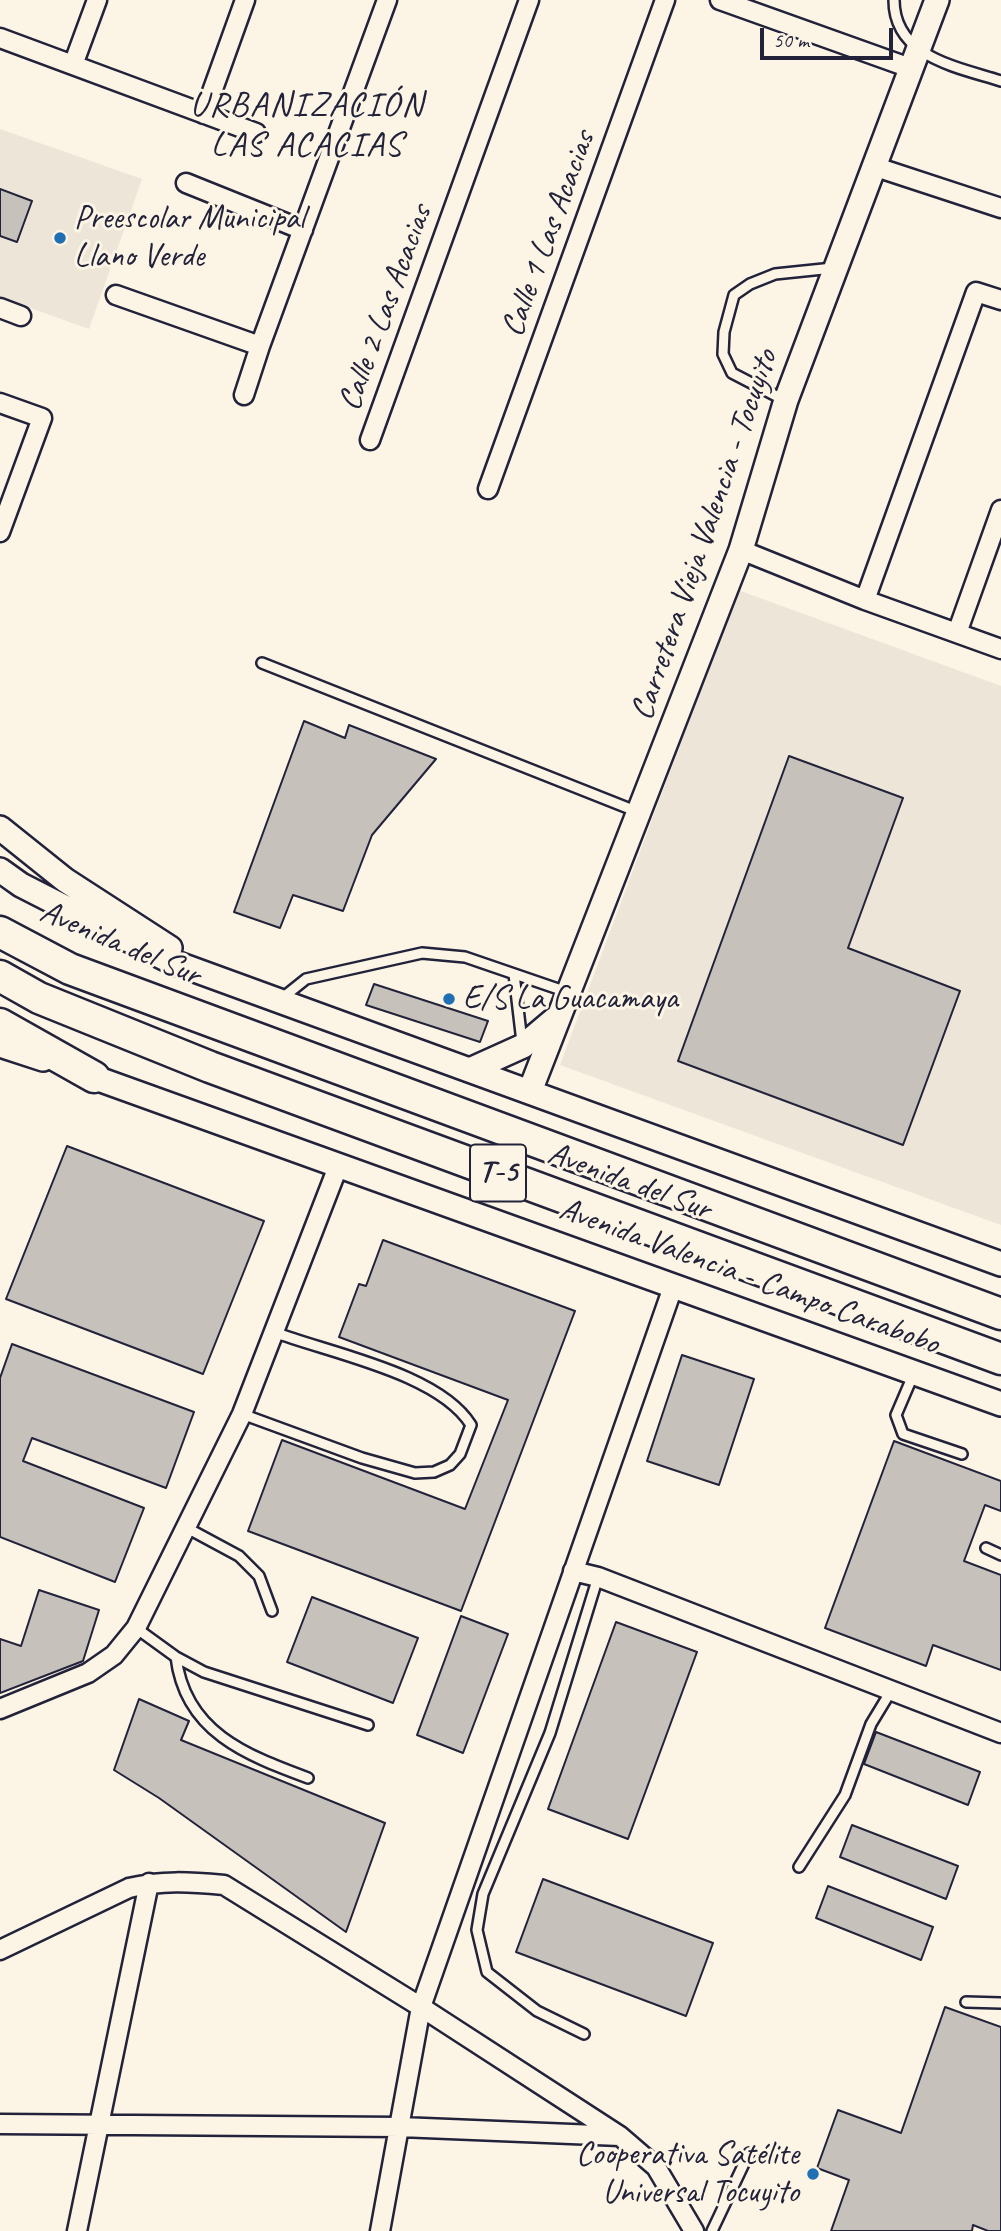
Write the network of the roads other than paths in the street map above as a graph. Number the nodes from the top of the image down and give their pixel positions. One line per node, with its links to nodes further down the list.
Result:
1 (97, 0): 11 (street)
2 (245, 0): 13 (street)
3 (387, 0): 18 (street)
4 (529, 0): 28 (street, Calle 2 Las Acacias)
5 (665, 0): 29 (street, Calle 1 Las Acacias)
6 (720, 0): 10 (street)
7 (894, 0): 10 (lane)
8 (937, 0): 10 (street, Carretera Vieja Valencia - Tocuyito)
9 (0, 37): 11 (street)
10 (916, 61): 12 (lane); 15 (street, Carretera Vieja Valencia - Tocuyito)
11 (73, 65): 13 (street)
12 (1001, 82)
13 (204, 114): 14 (street)
14 (256, 133)
15 (877, 167): 17 (street); 19 (street, Carretera Vieja Valencia - Tocuyito)
16 (186, 183): 18 (street)
17 (1001, 208)
18 (303, 230): 24 (street)
19 (837, 268): 26 (street, Carretera Vieja Valencia - Tocuyito); 26 (lane)
20 (116, 295): 24 (street)
21 (1001, 300): 34 (street)
22 (0, 308): 23 (street)
23 (21, 316)
24 (260, 346): 25 (street)
25 (244, 395)
26 (786, 400): 33 (street, Carretera Vieja Valencia - Tocuyito)
27 (0, 403): 30 (street)
28 (370, 440)
29 (488, 489)
30 (4, 508): 32 (street)
31 (1001, 510): 35 (street)
32 (0, 532)
33 (741, 550): 34 (street); 38 (street, Carretera Vieja Valencia - Tocuyito)
34 (865, 600): 35 (street)
35 (957, 633): 36 (street)
36 (1001, 649)
37 (262, 663): 38 (lane)
38 (640, 813): 45 (street, Carretera Vieja Valencia - Tocuyito)
39 (0, 828): 44 (street)
40 (0, 870): 44 (street)
41 (0, 932): 57 (highway, Avenida del Sur / T-5)
42 (514, 974): 45 (lane); 46 (lane); 50 (lane)
43 (0, 976): 59 (highway, Avenida del Sur / T-5)
44 (216, 979): 46 (street)
45 (567, 992): 47 (street, Carretera Vieja Valencia - Tocuyito)
46 (279, 1000): 51 (street)
47 (557, 1017): 50 (street); 53 (street, Carretera Vieja Valencia - Tocuyito)
48 (0, 1024): 52 (highway)
49 (0, 1045): 52 (street, Avenida Valencia - Campo Carabobo / T-5)
50 (523, 1046): 51 (street)
51 (472, 1069): 53 (street)
52 (94, 1077): 54 (street, Avenida Valencia - Campo Carabobo / T-5)
53 (530, 1091): 55 (street)
54 (339, 1164): 56 (street, Avenida Valencia - Campo Carabobo / T-5); 58 (street)
55 (1001, 1264)
56 (673, 1287): 60 (street, Avenida Valencia - Campo Carabobo / T-5); 67 (street)
57 (1001, 1314)
58 (274, 1332): 62 (street); 62 (lane)
59 (1001, 1359)
60 (914, 1371): 61 (street, Avenida Valencia - Campo Carabobo / T-5); 63 (lane)
61 (1001, 1404)
62 (242, 1414): 64 (street)
63 (962, 1454)
64 (187, 1528): 69 (lane); 70 (street)
65 (986, 1548): 66 (lane)
66 (1001, 1555)
67 (573, 1571): 68 (street); 82 (street)
68 (598, 1577): 72 (street); 83 (lane)
69 (272, 1611)
70 (136, 1628): 71 (lane); 73 (street)
71 (176, 1657): 74 (lane); 76 (lane)
72 (891, 1691): 75 (street); 77 (lane)
73 (0, 1709)
74 (368, 1725)
75 (1001, 1733)
76 (308, 1778)
77 (799, 1867)
78 (149, 1883): 79 (street); 82 (street); 84 (street)
79 (0, 1950)
80 (966, 2002): 81 (lane)
81 (1001, 2003)
82 (421, 2007): 86 (street); 87 (street)
83 (584, 2034)
84 (99, 2123): 85 (street); 86 (street); 89 (street)
85 (0, 2124)
86 (400, 2127): 87 (street); 90 (street)
87 (620, 2136): 91 (street)
88 (749, 2153): 92 (lane)
89 (77, 2231)
90 (380, 2231)
91 (694, 2231)
92 (712, 2231)

